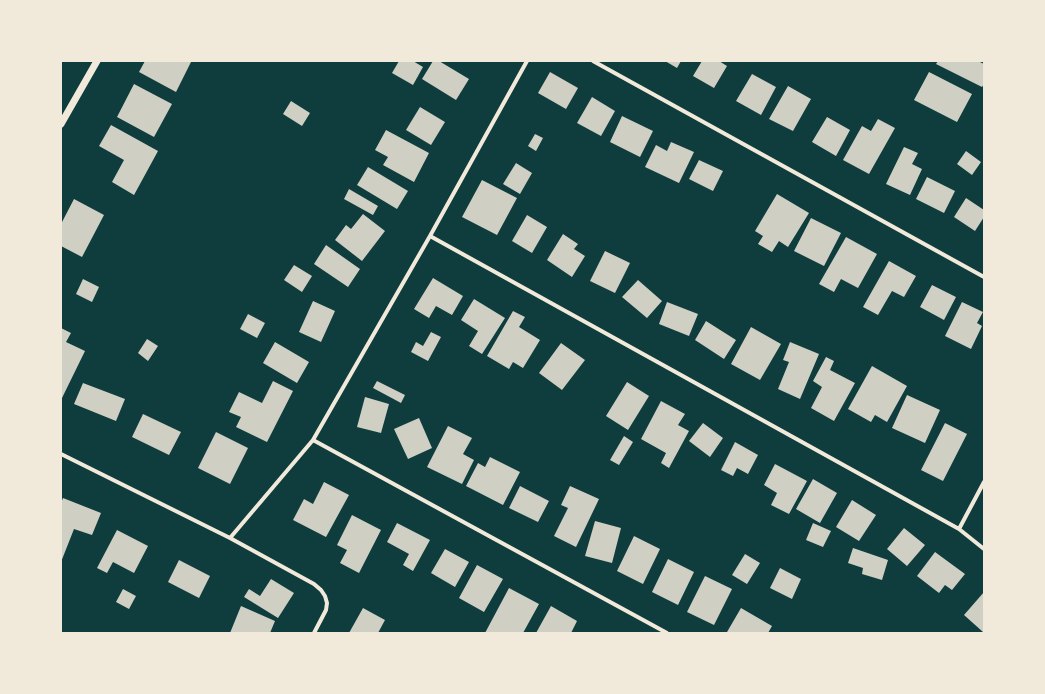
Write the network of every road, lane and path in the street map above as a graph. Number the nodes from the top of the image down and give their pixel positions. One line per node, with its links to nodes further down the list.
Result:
1 (97, 61): 4 (street)
2 (527, 61): 5 (street)
3 (593, 61): 6 (street)
4 (61, 124)
5 (430, 236): 7 (street); 10 (street)
6 (984, 277)
7 (314, 440): 11 (street); 14 (street)
8 (61, 454): 11 (street)
9 (984, 482): 10 (street)
10 (959, 528): 12 (street)
11 (230, 538): 13 (street)
12 (984, 549)
13 (314, 633)
14 (667, 633)

